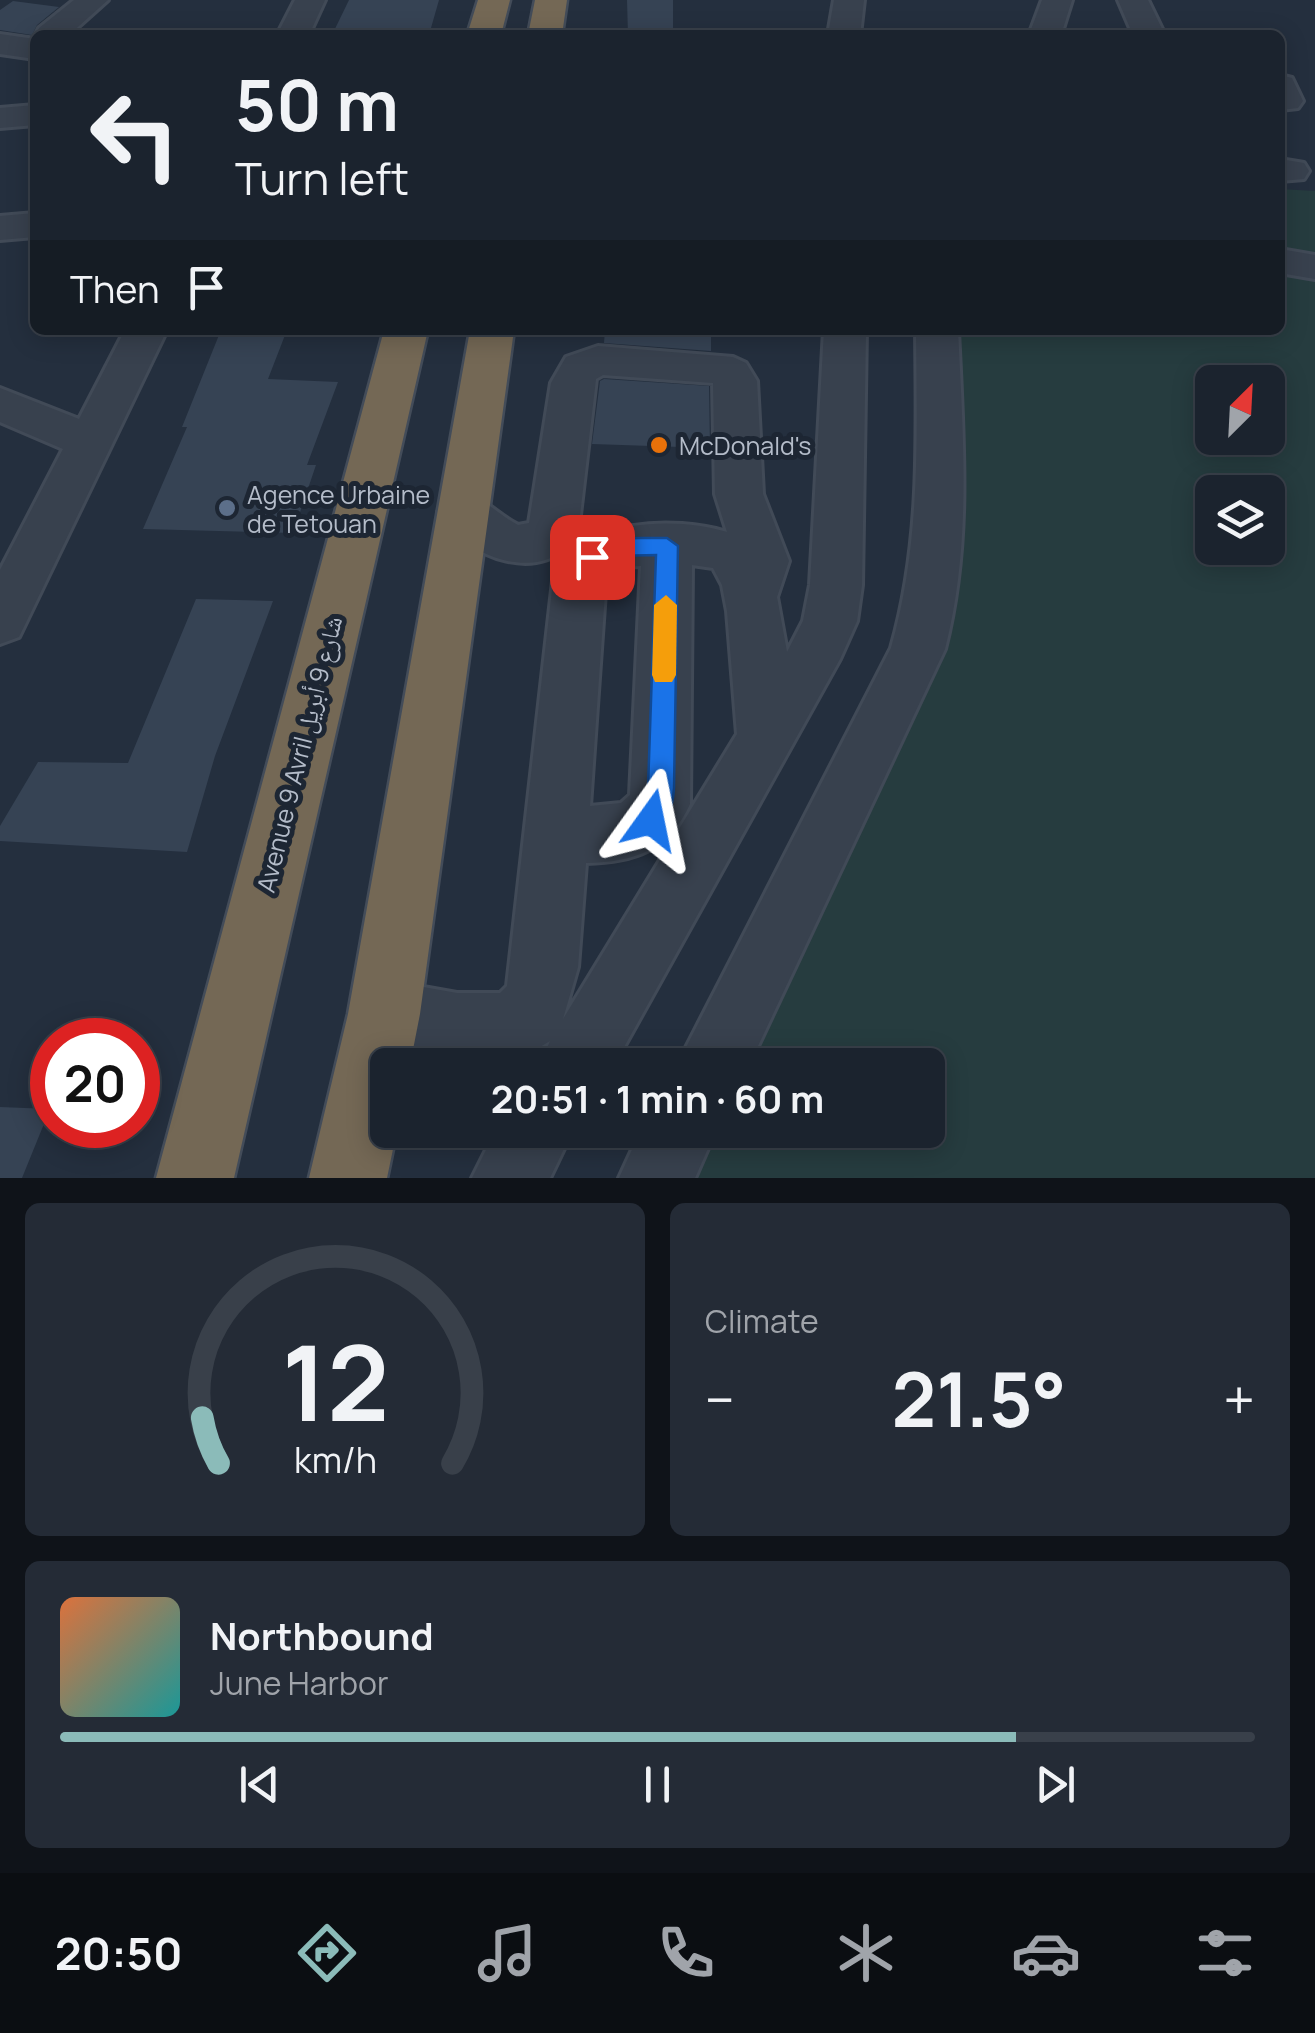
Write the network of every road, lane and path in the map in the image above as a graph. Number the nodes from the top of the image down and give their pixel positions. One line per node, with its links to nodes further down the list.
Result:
1 (92, 0): 8 (street)
2 (310, 0): 9 (street)
3 (494, 0): 10 (highway)
4 (551, 0): 11 (highway)
5 (849, 0): 12 (street)
6 (1057, 0): 13 (street)
7 (1133, 0): 14 (street)
8 (56, 30)
9 (295, 30)
10 (485, 30)
11 (546, 30)
12 (845, 30)
13 (1047, 30)
14 (1147, 30)
15 (0, 44): 16 (street)
16 (30, 47)
17 (30, 115): 18 (street)
18 (0, 118)
19 (30, 225): 20 (street)
20 (0, 228)
21 (1285, 262): 22 (street)
22 (1315, 267)
23 (144, 335): 29 (street)
24 (405, 335): 40 (highway, Avenue 9 Avril شارع 9 أبريل)
25 (491, 335): 30 (highway)
26 (846, 335): 34 (street)
27 (937, 335): 38 (street)
28 (0, 404): 29 (street)
29 (90, 442): 33 (street)
30 (464, 512): 32 (street); 36 (highway)
31 (667, 546): 32 (street); 35 (street); 35 (street)
32 (752, 594): 34 (street)
33 (0, 622)
34 (778, 717): 37 (street)
35 (555, 836): 36 (street)
36 (384, 1014): 41 (highway)
37 (585, 1048)
38 (720, 1048)
39 (526, 1148): 42 (street)
40 (194, 1178)
41 (348, 1178)
42 (509, 1178)

